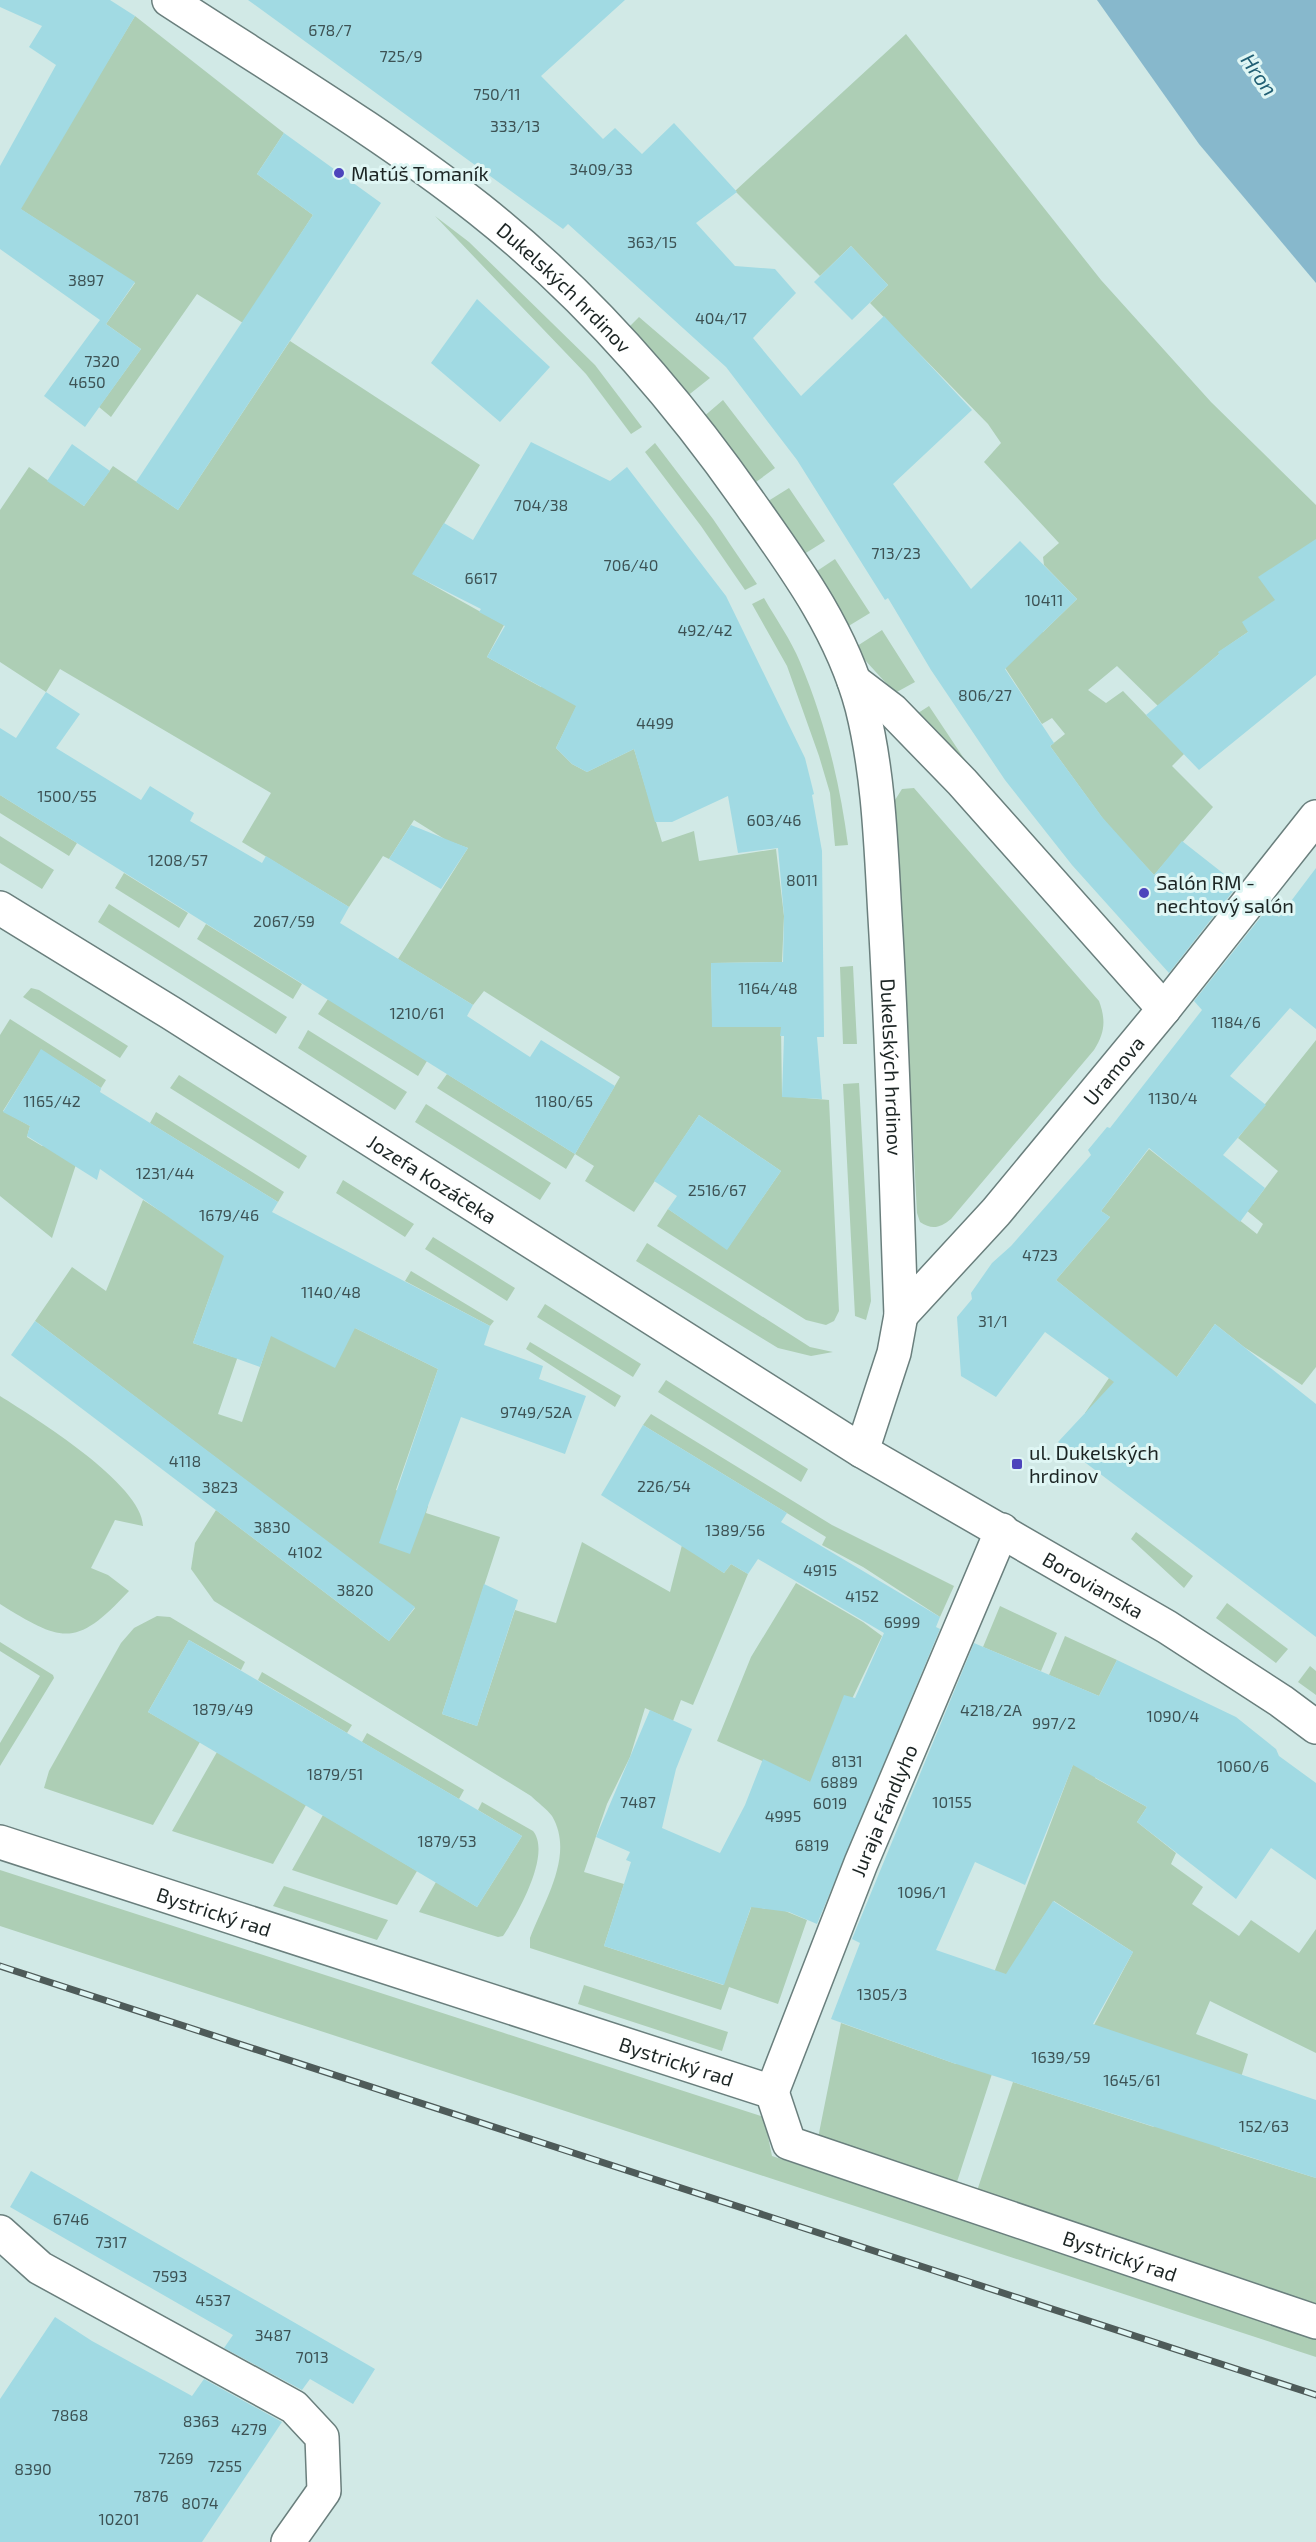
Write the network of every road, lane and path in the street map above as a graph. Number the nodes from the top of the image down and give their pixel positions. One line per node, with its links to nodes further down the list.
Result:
1 (169, 0): 2 (street, Dukelských hrdinov)
2 (854, 681): 5 (street, Dukelských hrdinov); 6 (street, Dukelských hrdinov)
3 (1316, 817): 5 (street, Uramova)
4 (0, 908): 7 (street, Jozefa Kozáčeka)
5 (1164, 1009): 6 (street, Uramova)
6 (901, 1315): 7 (street, Dukelských hrdinov)
7 (862, 1451): 8 (street, Borovianska)
8 (1002, 1530): 9 (street, Borovianska); 11 (street, Juraja Fándlyho)
9 (1316, 1727)
10 (0, 1842): 11 (street, Bystrický rad)
11 (772, 2092): 13 (street, Bystrický rad)
12 (0, 2232): 14 (street)
13 (1316, 2322)
14 (288, 2542)

